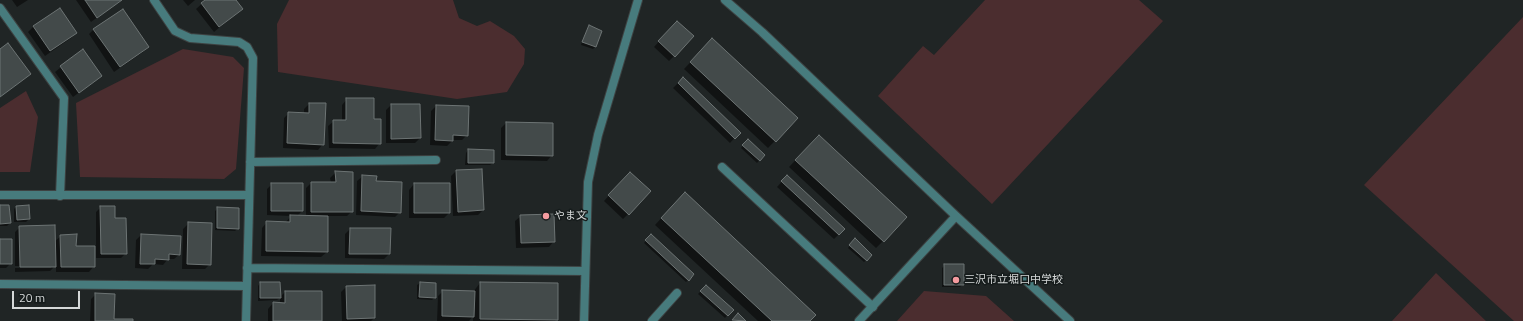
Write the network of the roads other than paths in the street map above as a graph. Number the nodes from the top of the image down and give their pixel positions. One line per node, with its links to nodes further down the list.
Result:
1 (154, 0): 6 (street)
2 (638, 0): 13 (street)
3 (725, 0): 11 (street)
4 (0, 8): 10 (street)
5 (436, 160): 6 (street)
6 (250, 162): 9 (street)
7 (722, 167): 17 (street)
8 (0, 195): 10 (street)
9 (249, 195): 10 (street); 12 (street)
10 (60, 196)
11 (956, 216): 17 (street); 22 (street)
12 (247, 268): 13 (street); 15 (street)
13 (585, 271): 19 (street)
14 (0, 284): 15 (street)
15 (247, 286): 18 (street)
16 (677, 292): 20 (street)
17 (873, 307): 21 (street)
18 (246, 321)
19 (584, 321)
20 (652, 321)
21 (860, 321)
22 (1070, 321)

